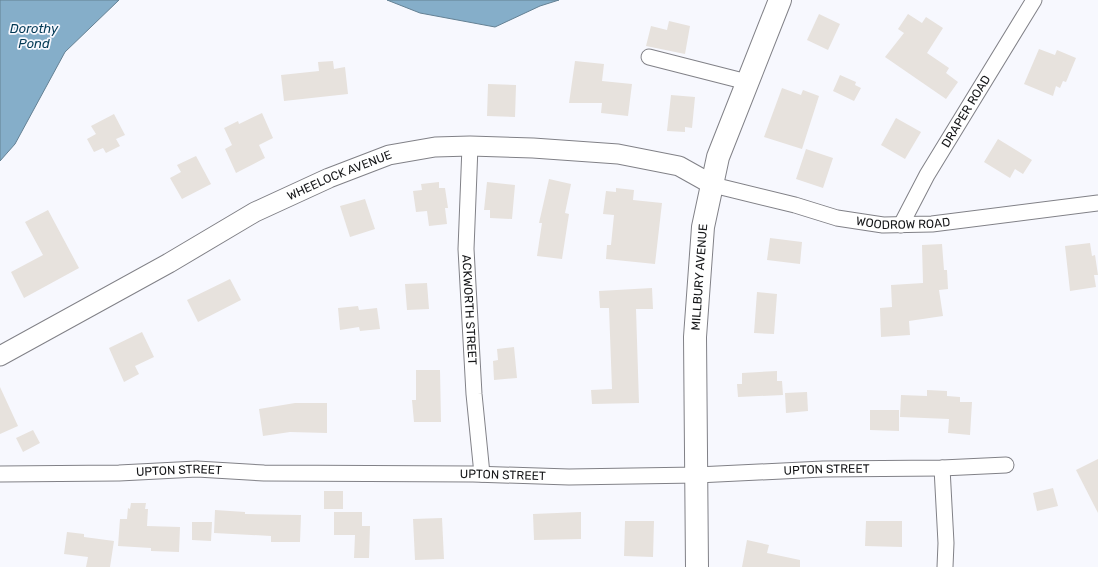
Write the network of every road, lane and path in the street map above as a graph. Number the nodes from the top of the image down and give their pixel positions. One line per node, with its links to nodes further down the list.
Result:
1 (780, 0): 4 (main road, MILLBURY AVENUE)
2 (1034, 0): 8 (street, DRAPER ROAD)
3 (649, 58): 4 (street)
4 (747, 82): 6 (main road, MILLBURY AVENUE)
5 (470, 146): 6 (street, WHEELOCK AVENUE); 9 (street, WHEELOCK AVENUE); 13 (street, ACKWORTH STREET)
6 (713, 185): 8 (street, WOODROW ROAD); 14 (main road, MILLBURY AVENUE)
7 (1098, 203): 8 (street, WOODROW ROAD)
8 (901, 225)
9 (0, 356)
10 (1006, 465): 11 (street, UPTON STREET)
11 (942, 468): 14 (street, UPTON STREET); 16 (street)
12 (0, 474): 13 (street, UPTON STREET)
13 (482, 474): 14 (street, UPTON STREET)
14 (697, 475): 15 (main road, MILLBURY AVENUE)
15 (697, 567)
16 (945, 567)

